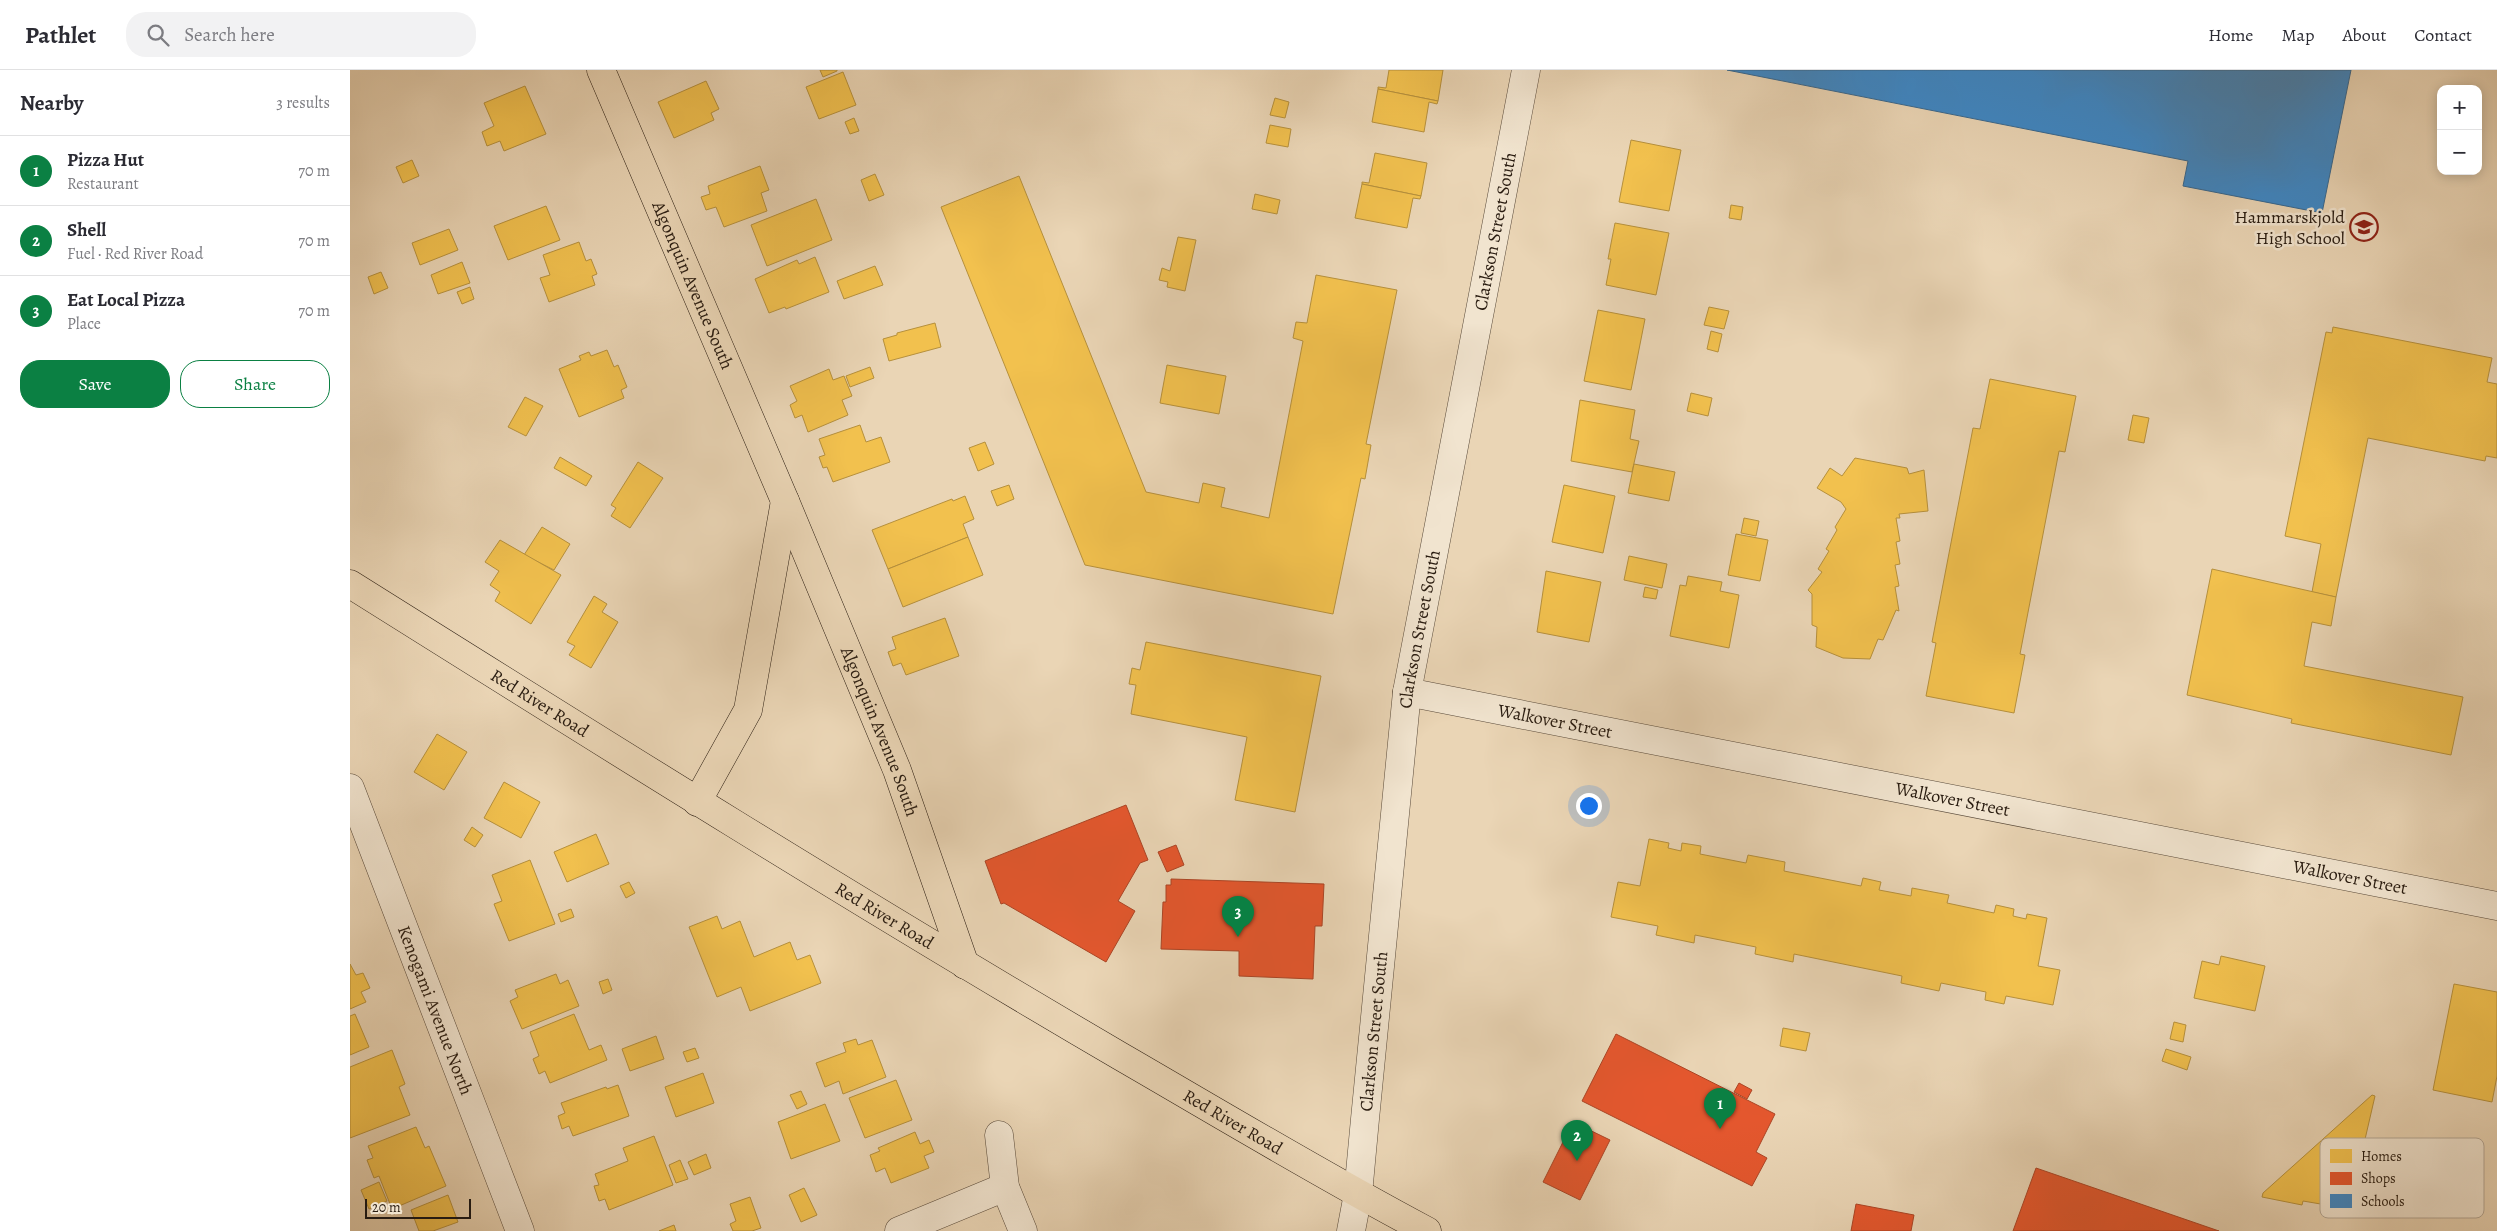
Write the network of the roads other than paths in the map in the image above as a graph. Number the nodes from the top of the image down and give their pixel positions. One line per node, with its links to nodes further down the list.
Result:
1 (601, 70): 3 (main road, Algonquin Avenue South)
2 (1526, 70): 5 (street, Clarkson Street South)
3 (785, 500): 7 (main road); 9 (main road, Algonquin Avenue South)
4 (350, 584): 7 (main road, Red River Road)
5 (1407, 692): 8 (street, Walkover Street); 12 (street, Clarkson Street South)
6 (350, 788): 13 (street, Kenogami Avenue North)
7 (697, 802): 9 (main road, Red River Road)
8 (2497, 906)
9 (965, 965): 12 (main road, Red River Road)
10 (999, 1135): 11 (street)
11 (1005, 1187): 14 (street); 15 (street)
12 (1358, 1194): 16 (street, Clarkson Street South); 17 (main road, Red River Road)
13 (520, 1231)
14 (899, 1231)
15 (1023, 1231)
16 (1351, 1231)
17 (1428, 1231)

